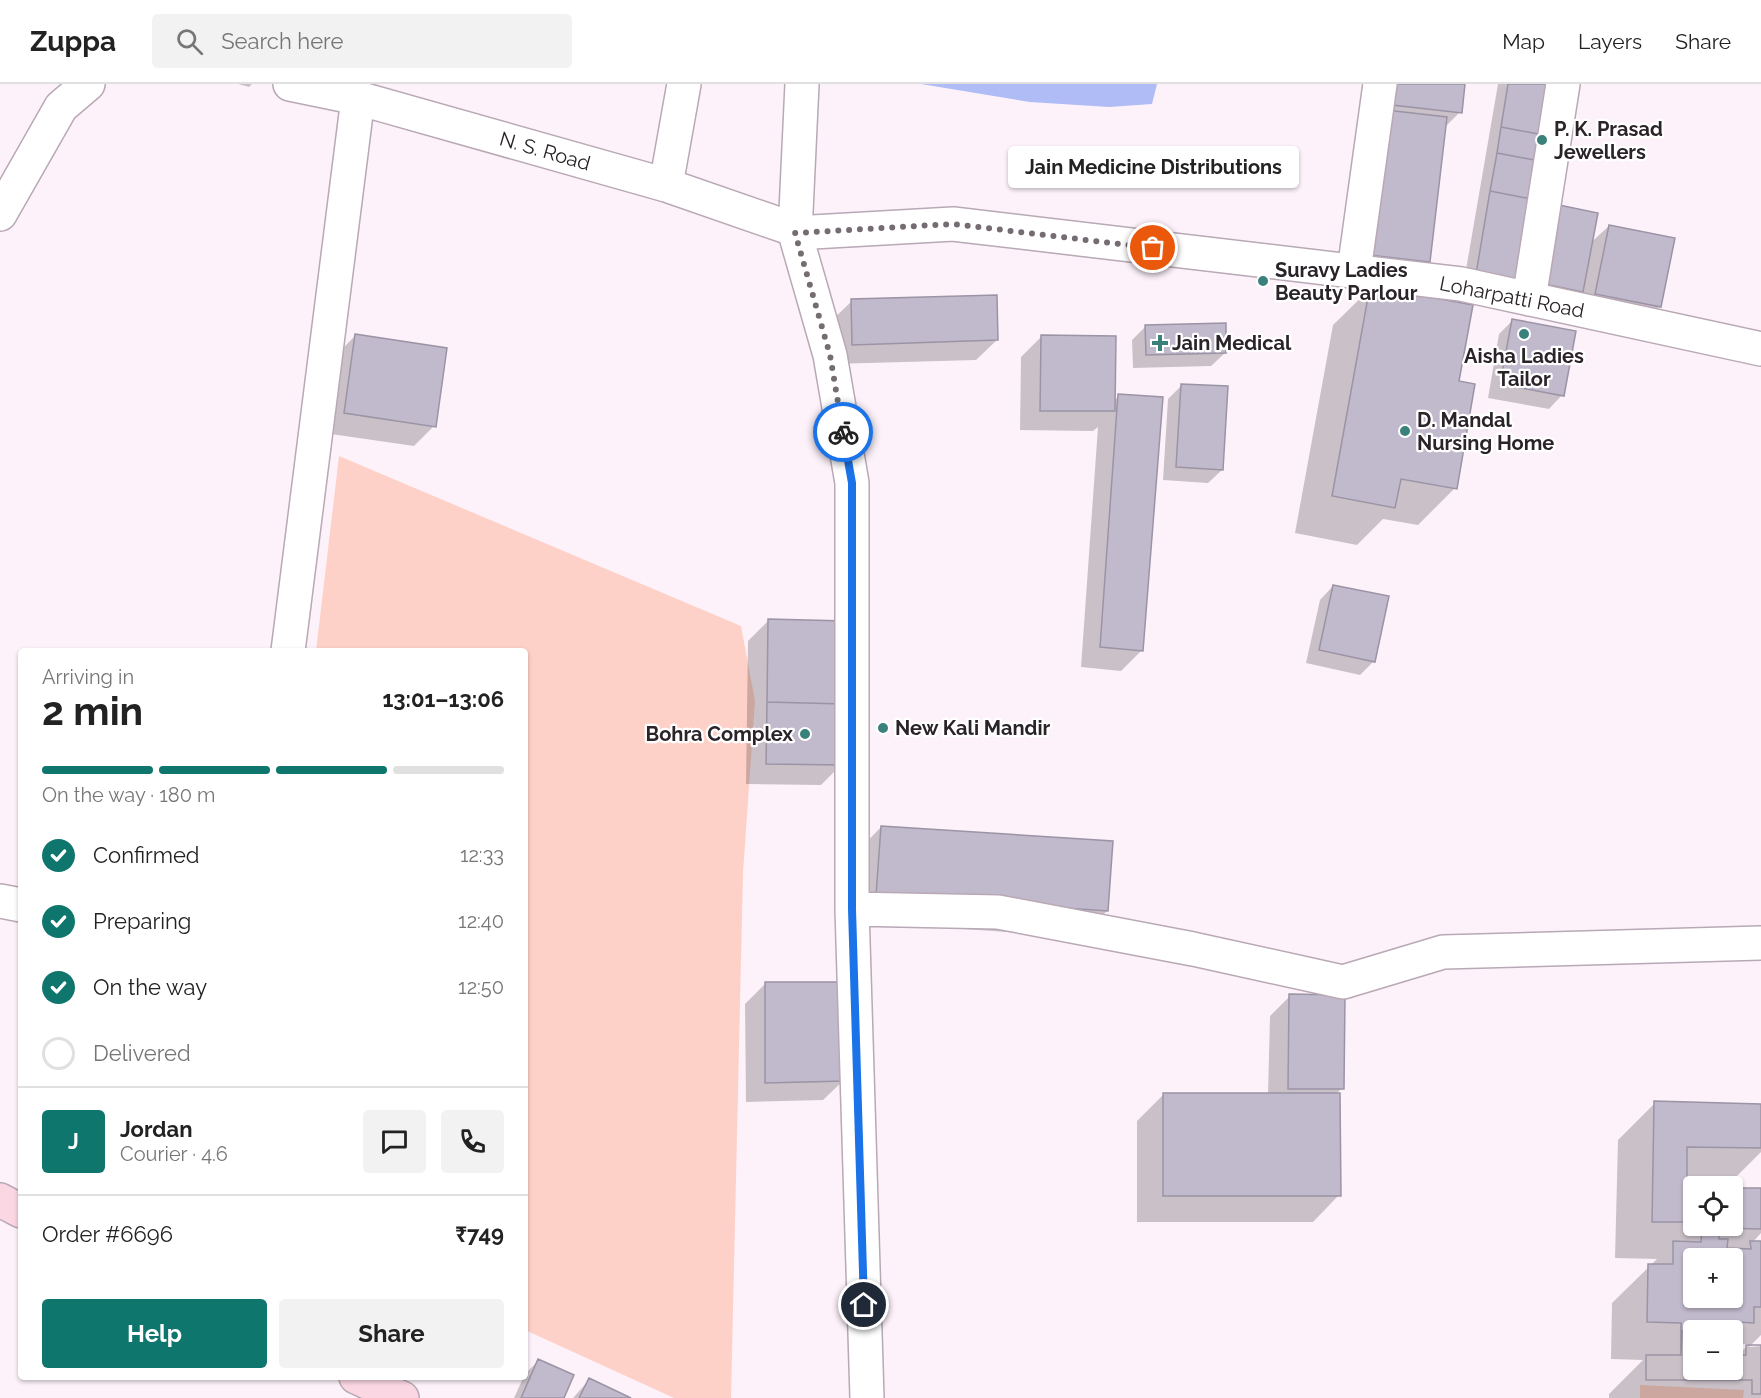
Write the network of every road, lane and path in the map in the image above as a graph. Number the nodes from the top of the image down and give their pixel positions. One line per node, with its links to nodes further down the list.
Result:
1 (88, 84): 9 (street)
2 (290, 84): 7 (street, N. S. Road)
3 (684, 84): 8 (street)
4 (802, 84): 10 (street)
5 (1380, 84): 11 (street)
6 (1563, 84): 12 (street)
7 (358, 98): 8 (street, N. S. Road); 14 (street)
8 (666, 185): 10 (street, N. S. Road)
9 (0, 214)
10 (795, 231): 11 (street, Loharpatti Road); 17 (street)
11 (1354, 271): 12 (street, Loharpatti Road)
12 (1529, 299): 13 (street, Loharpatti Road)
13 (1761, 350)
14 (288, 648)
15 (0, 901): 16 (street)
16 (18, 904)
17 (852, 909): 18 (street); 23 (street)
18 (1761, 943)
19 (0, 1200): 20 (main road)
20 (18, 1209)
21 (363, 1386): 22 (main road)
22 (402, 1398)
23 (867, 1398)

